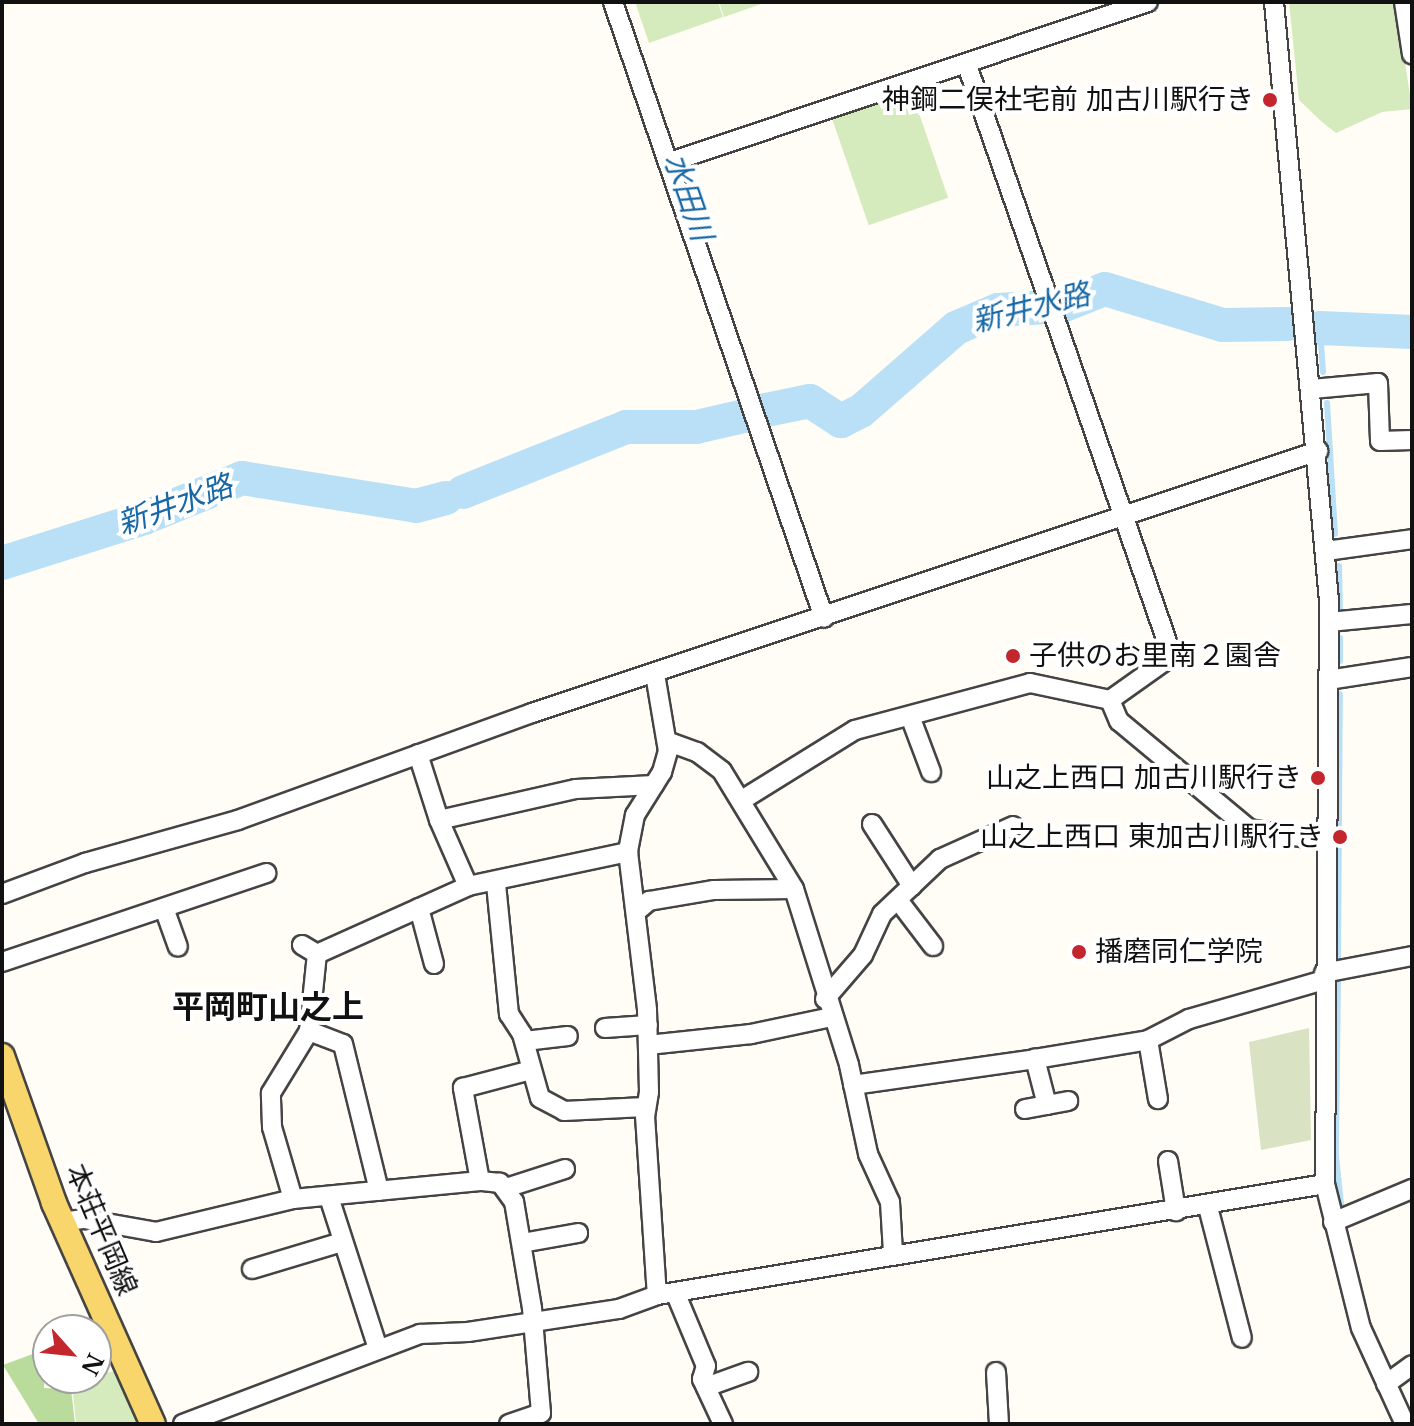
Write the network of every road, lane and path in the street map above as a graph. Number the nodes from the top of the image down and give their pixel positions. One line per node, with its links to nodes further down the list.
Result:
1 (613, 2): 7 (street)
2 (1148, 2): 6 (street)
3 (1274, 2): 8 (street)
4 (1404, 2): 5 (street)
5 (1412, 54)
6 (967, 65): 7 (street); 11 (street)
7 (670, 162): 15 (street)
8 (1312, 389): 9 (street); 10 (street)
9 (1412, 440)
10 (1318, 451): 11 (street); 13 (street)
11 (1123, 515): 15 (street); 20 (street)
12 (1412, 539): 13 (street)
13 (1326, 551): 16 (street)
14 (1412, 614): 16 (street)
15 (824, 618): 18 (street)
16 (1329, 622): 19 (street)
17 (1412, 667): 19 (street)
18 (655, 674): 22 (street); 23 (street)
19 (1328, 680): 30 (street)
20 (1110, 700): 21 (street); 30 (street)
21 (910, 716): 24 (street); 26 (street)
22 (669, 742): 25 (street); 26 (street)
23 (418, 754): 27 (street); 37 (street)
24 (931, 772)
25 (654, 785): 27 (street); 31 (street)
26 (742, 800): 36 (street)
27 (439, 820): 34 (street)
28 (872, 824): 35 (street)
29 (1013, 826): 35 (street)
30 (1326, 841): 47 (street)
31 (628, 852): 33 (street); 41 (street)
32 (266, 873): 39 (street)
33 (496, 884): 34 (street); 54 (street)
34 (468, 886): 40 (street)
35 (912, 886): 38 (street)
36 (794, 889): 41 (street); 48 (street)
37 (2, 894)
38 (898, 900): 42 (street); 48 (street)
39 (164, 908): 43 (street); 45 (street)
40 (419, 908): 46 (street); 51 (street)
41 (637, 911): 49 (street)
42 (933, 946)
43 (178, 947)
44 (1412, 956): 47 (street)
45 (2, 962)
46 (434, 964)
47 (1324, 976): 53 (street); 68 (street)
48 (828, 1008): 55 (street); 59 (street)
49 (648, 1025): 50 (street); 55 (street)
50 (605, 1028)
51 (309, 1031): 71 (street); 73 (street)
52 (568, 1036): 54 (street)
53 (1148, 1040): 57 (street); 60 (street)
54 (525, 1041): 58 (street)
55 (648, 1045): 63 (street)
56 (2, 1056): 76 (main road, 本荘平岡線)
57 (1035, 1059): 59 (street); 62 (street)
58 (531, 1070): 63 (street); 67 (street)
59 (853, 1085): 81 (street)
60 (1158, 1099)
61 (1068, 1101): 62 (street)
62 (1047, 1105): 64 (street)
63 (645, 1107): 83 (street)
64 (1025, 1109)
65 (1168, 1160): 75 (street)
66 (565, 1169): 69 (street)
67 (480, 1181): 69 (street); 71 (street)
68 (1325, 1184): 74 (street); 77 (street)
69 (506, 1188): 80 (street)
70 (1412, 1189): 77 (street)
71 (379, 1191): 72 (street)
72 (329, 1197): 73 (street); 79 (street)
73 (293, 1199): 76 (street)
74 (1208, 1207): 75 (street); 85 (street)
75 (1176, 1211): 81 (street)
76 (62, 1222): 92 (main road, 本荘平岡線)
77 (1333, 1222): 90 (street)
78 (578, 1233): 80 (street)
79 (342, 1242): 82 (street); 86 (street)
80 (522, 1243): 84 (street)
81 (893, 1253): 83 (street)
82 (252, 1269)
83 (666, 1293): 84 (street); 91 (street)
84 (532, 1323): 86 (street); 94 (street)
85 (1242, 1338)
86 (378, 1349): 93 (street)
87 (1412, 1365): 90 (street)
88 (748, 1372): 91 (street)
89 (996, 1372): 96 (street)
90 (1386, 1384): 97 (street)
91 (706, 1387): 95 (street)
92 (153, 1424)
93 (183, 1424)
94 (509, 1424)
95 (723, 1424)
96 (999, 1424)
97 (1405, 1424)

